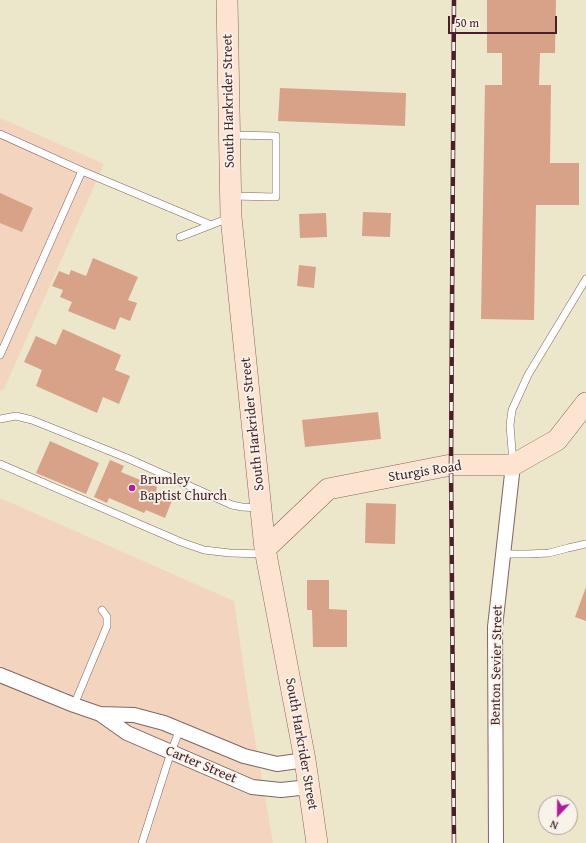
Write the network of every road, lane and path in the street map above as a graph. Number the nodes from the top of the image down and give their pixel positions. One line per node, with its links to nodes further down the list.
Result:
1 (227, 0): 3 (main road, South Harkrider Street)
2 (0, 134): 4 (lane)
3 (230, 135): 5 (main road, South Harkrider Street); 5 (lane)
4 (82, 171): 7 (lane); 10 (lane)
5 (231, 196): 6 (main road, South Harkrider Street)
6 (231, 217): 7 (lane); 15 (main road, South Harkrider Street)
7 (211, 225): 8 (lane)
8 (180, 237)
9 (586, 280): 14 (lane)
10 (0, 355)
11 (586, 404): 14 (main road)
12 (0, 419): 15 (lane)
13 (0, 464): 17 (lane)
14 (513, 465): 17 (main road, Sturgis Road); 18 (street, Benton Sevier Street)
15 (261, 508): 17 (main road, South Harkrider Street)
16 (586, 544): 18 (lane)
17 (266, 551): 25 (main road, South Harkrider Street)
18 (504, 554): 29 (street, Benton Sevier Street)
19 (102, 610): 21 (lane)
20 (0, 675): 21 (street, Carter Street)
21 (74, 705): 22 (street, Carter Street)
22 (100, 714): 23 (street, Carter Street); 24 (street, Carter Street)
23 (180, 729): 24 (lane); 25 (street, Carter Street)
24 (172, 752): 26 (street, Carter Street); 27 (lane)
25 (305, 760): 26 (main road, South Harkrider Street)
26 (309, 787): 28 (main road, South Harkrider Street)
27 (142, 843)
28 (317, 843)
29 (496, 843)

